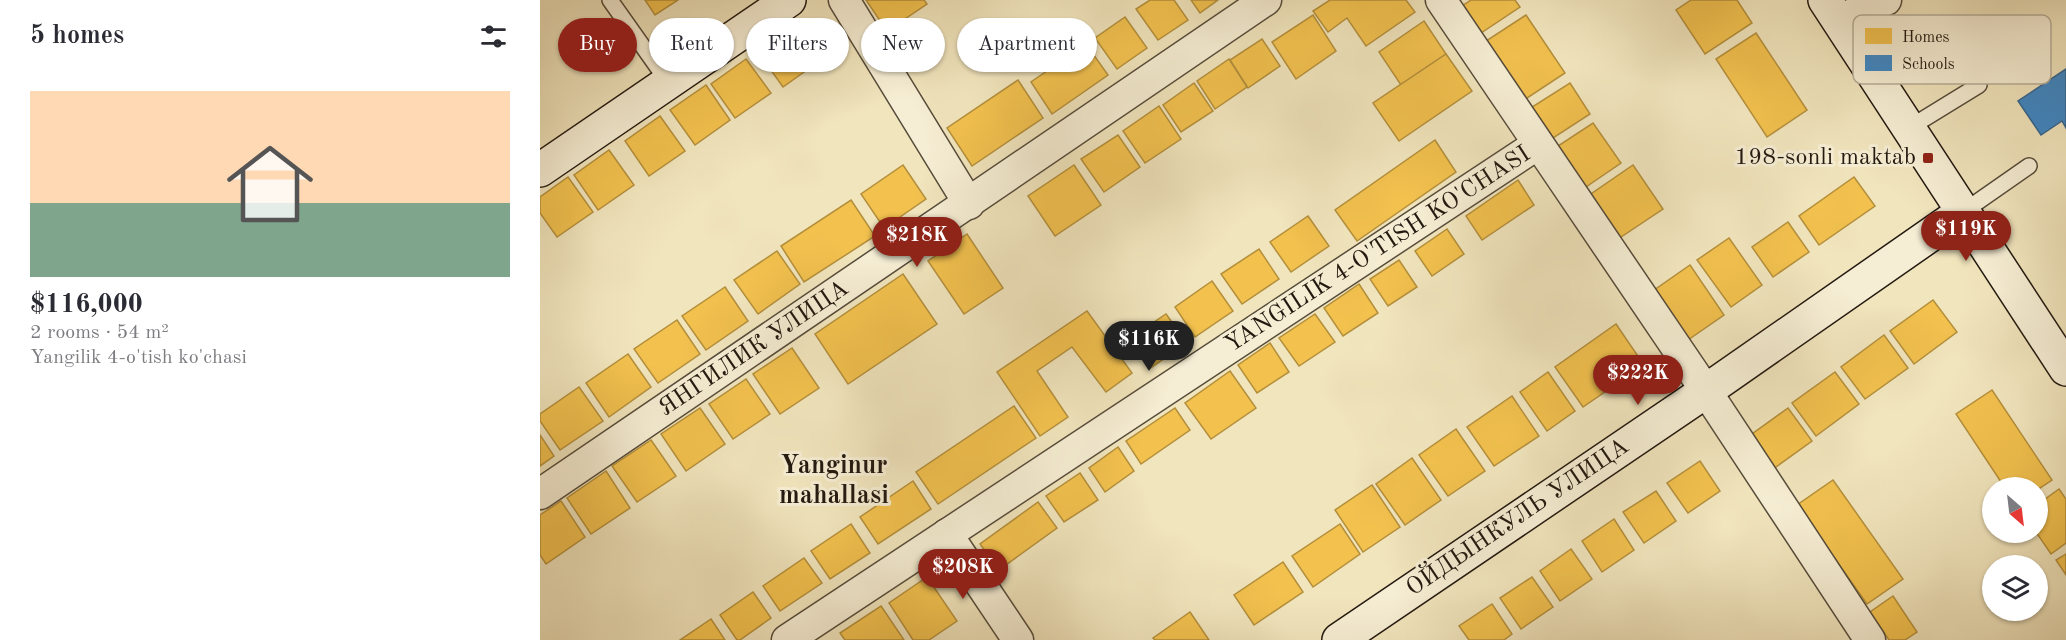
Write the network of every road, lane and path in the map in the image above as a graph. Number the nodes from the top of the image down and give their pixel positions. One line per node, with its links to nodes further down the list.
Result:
1 (610, 0): 9 (lane)
2 (789, 0): 9 (street)
3 (844, 0): 16 (street)
4 (1266, 0): 16 (street, ЯНГИЛИК УЛИЦА)
5 (1441, 0): 13 (street, YANGILIK 4-O'TISH KO'CHASI)
6 (1886, 0): 7 (street)
7 (1832, 10): 8 (street)
8 (1853, 43)
9 (668, 82): 15 (street)
10 (1880, 84): 12 (street)
11 (1979, 85): 12 (lane)
12 (1909, 128): 17 (street)
13 (1538, 144): 19 (street, YANGILIK 4-O'TISH KO'CHASI); 21 (street, YANGILIK 4-O'TISH KO'CHASI)
14 (2030, 166): 17 (lane)
15 (540, 170)
16 (969, 204): 20 (street, ЯНГИЛИК УЛИЦА)
17 (1963, 212): 18 (street); 19 (street, ОЙДЫНКУЛЬ УЛИЦА)
18 (2064, 362)
19 (1706, 391): 24 (street, ОЙДЫНКУЛЬ УЛИЦА); 25 (street, YANGILIK 4-O'TISH KO'CHASI)
20 (540, 494)
21 (947, 534): 22 (street, YANGILIK 4-O'TISH KO'CHASI); 23 (street)
22 (787, 640)
23 (1018, 640)
24 (1340, 640)
25 (1870, 640)

